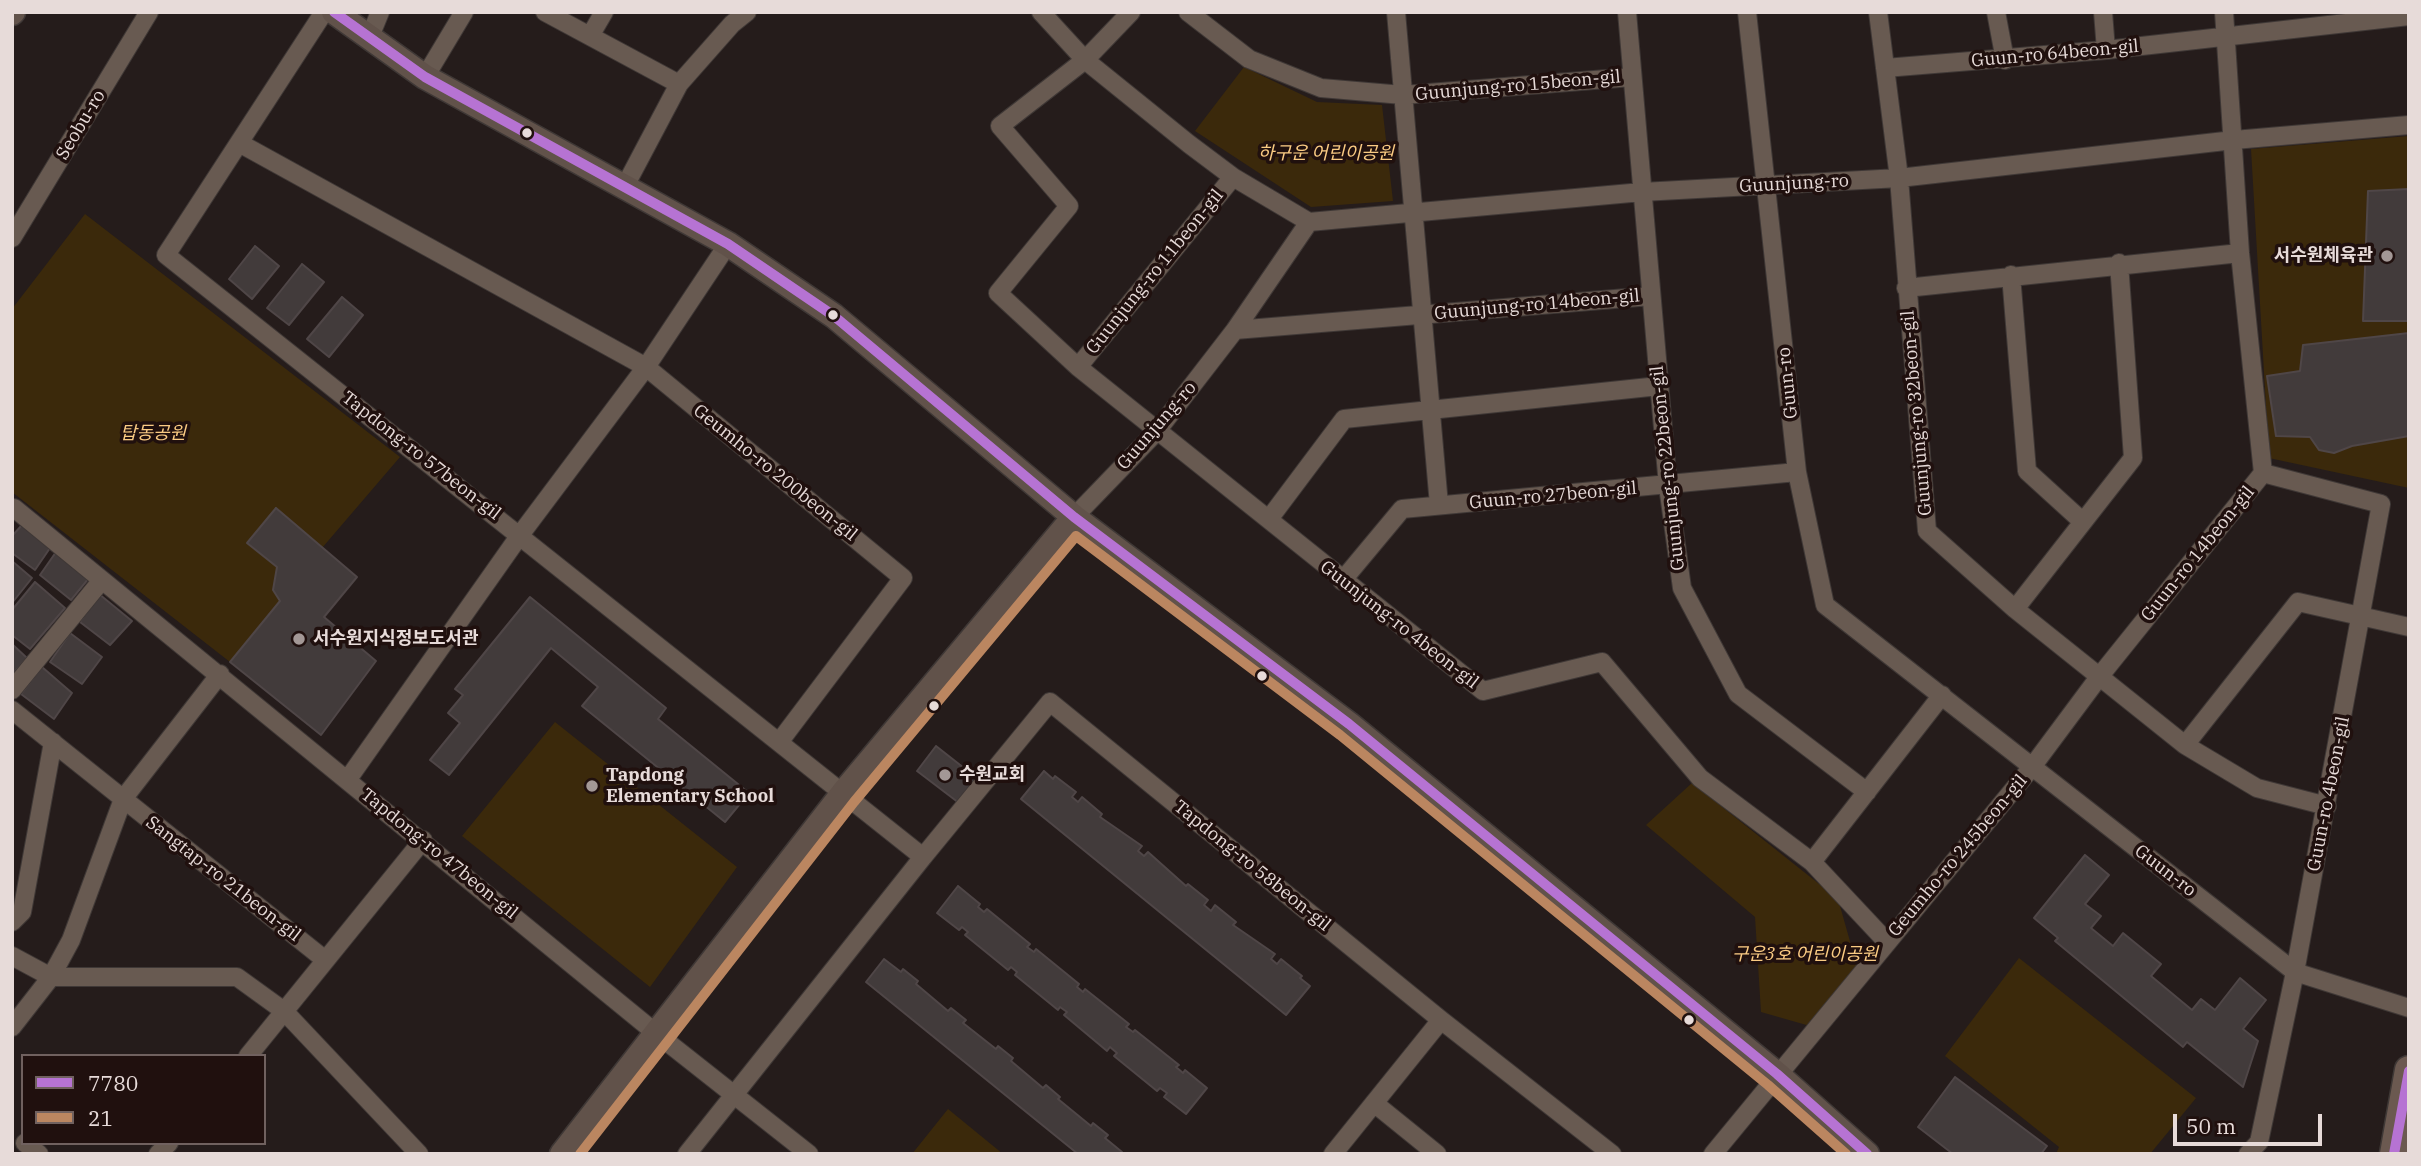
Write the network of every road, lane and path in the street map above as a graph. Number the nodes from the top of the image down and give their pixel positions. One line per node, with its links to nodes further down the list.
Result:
1 (149, 12): 41 (street, Seobu-ro)
2 (324, 12): 33 (street, Tapdong-ro 57beon-gil)
3 (334, 12): 22 (street)
4 (380, 12): 22 (street)
5 (464, 12): 27 (street)
6 (545, 12): 20 (street)
7 (604, 12): 20 (street)
8 (747, 12): 29 (street)
9 (1041, 12): 24 (street, Guunjung-ro 11beon-gil)
10 (1131, 12): 24 (street)
11 (1188, 12): 30 (street)
12 (1396, 12): 30 (street, Guunjung-ro 15beon-gil)
13 (1626, 12): 28 (street, Guunjung-ro 22beon-gil)
14 (1747, 12): 36 (street, Guun-ro)
15 (1878, 12): 26 (street, Guunjung-ro 32beon-gil)
16 (1996, 12): 25 (street)
17 (2103, 12): 23 (street)
18 (2224, 12): 21 (street)
19 (2409, 16): 21 (street, Guun-ro 64beon-gil)
20 (590, 36): 29 (street)
21 (2225, 37): 23 (street, Guun-ro 64beon-gil); 32 (street)
22 (369, 39): 27 (street)
23 (2106, 50): 25 (street, Guun-ro 64beon-gil)
24 (1085, 60): 34 (street, Guunjung-ro 11beon-gil); 51 (street, Guunjung-ro 4beon-gil)
25 (2005, 60): 26 (street, Guun-ro 64beon-gil)
26 (1885, 68): 35 (street, Guunjung-ro 32beon-gil)
27 (425, 77): 37 (street)
28 (1632, 77): 30 (street, Guunjung-ro 15beon-gil); 38 (street, Guunjung-ro 22beon-gil)
29 (679, 84): 37 (street)
30 (1403, 95): 39 (street, Guunjung-ro 15beon-gil)
31 (2409, 125): 32 (street, Guunjung-ro)
32 (2234, 140): 35 (street, Guunjung-ro); 43 (street, Guun-ro 14beon-gil)
33 (241, 144): 50 (street, Geumho-ro 200beon-gil); 63 (street, Tapdong-ro 57beon-gil)
34 (1233, 177): 40 (street, Guunjung-ro 11beon-gil); 51 (street, Guunjung-ro 11beon-gil)
35 (1899, 178): 36 (street, Guunjung-ro); 46 (street, Guunjung-ro 32beon-gil)
36 (1768, 184): 38 (street, Guunjung-ro); 55 (street, Guun-ro)
37 (624, 188): 42 (street)
38 (1642, 192): 39 (street, Guunjung-ro); 47 (street, Guunjung-ro 22beon-gil)
39 (1414, 213): 40 (street, Guunjung-ro); 48 (street, Guunjung-ro 14beon-gil)
40 (1309, 222): 49 (street, Guunjung-ro)
41 (12, 238)
42 (728, 244): 50 (street); 60 (street)
43 (2240, 253): 44 (street); 56 (street, Guun-ro 14beon-gil)
44 (2119, 263): 45 (street); 62 (street)
45 (2011, 275): 46 (street); 62 (street)
46 (1906, 288): 66 (street, Guunjung-ro 32beon-gil)
47 (1651, 296): 48 (street, Guunjung-ro 14beon-gil); 52 (street, Guunjung-ro 22beon-gil)
48 (1422, 315): 49 (street); 53 (street, Guunjung-ro 14beon-gil)
49 (1235, 330): 54 (street, Guunjung-ro)
50 (646, 367): 63 (street); 74 (street, Geumho-ro 200beon-gil)
51 (1078, 367): 54 (street, Guunjung-ro 4beon-gil)
52 (1659, 386): 53 (street); 57 (street, Guunjung-ro 22beon-gil)
53 (1431, 410): 58 (street, Guunjung-ro 14beon-gil); 61 (street)
54 (1157, 431): 60 (street, Guunjung-ro); 61 (street, Guunjung-ro 4beon-gil)
55 (1797, 472): 57 (street, Guun-ro 27beon-gil); 72 (street, Guun-ro)
56 (2263, 473): 67 (street, Guun-ro 4beon-gil); 70 (street, Guun-ro 14beon-gil)
57 (1668, 486): 58 (street, Guun-ro 27beon-gil); 79 (street, Guunjung-ro 22beon-gil)
58 (1439, 505): 65 (street, Guun-ro 27beon-gil)
59 (13, 509): 64 (street, Tapdong-ro 47beon-gil)
60 (1074, 517): 80 (street); 99 (street)
61 (1269, 519): 65 (street, Guunjung-ro 4beon-gil)
62 (2083, 522): 66 (street)
63 (520, 535): 74 (street, Tapdong-ro 57beon-gil); 78 (street)
64 (102, 580): 69 (street, Tapdong-ro 47beon-gil); 71 (street)
65 (1342, 581): 85 (street, Guunjung-ro 4beon-gil)
66 (2015, 609): 70 (street, Guunjung-ro 32beon-gil)
67 (2362, 617): 68 (street); 76 (street); 82 (street, Guun-ro 4beon-gil)
68 (2409, 627)
69 (220, 674): 78 (street, Tapdong-ro 47beon-gil); 81 (street)
70 (2099, 677): 76 (street); 77 (street, Guun-ro 14beon-gil)
71 (12, 690)
72 (1942, 695): 77 (street, Guun-ro); 79 (street)
73 (12, 710): 75 (street)
74 (780, 741): 80 (street, Tapdong-ro 57beon-gil)
75 (53, 742): 81 (street); 86 (street)
76 (2185, 745): 82 (street)
77 (2032, 767): 87 (street, Geumho-ro 245beon-gil); 90 (street, Guun-ro)
78 (348, 779): 83 (street, Tapdong-ro 47beon-gil)
79 (1867, 792): 85 (street)
80 (843, 793): 84 (street); 96 (street)
81 (122, 799): 89 (street, Sangtap-ro 21beon-gil); 91 (street)
82 (2327, 806): 90 (street, Guun-ro 4beon-gil)
83 (422, 840): 89 (street); 96 (street, Tapdong-ro 47beon-gil)
84 (923, 856): 94 (street, Tapdong-ro 58beon-gil); 100 (street, Tapdong-ro 58beon-gil)
85 (1812, 862): 87 (street, Guunjung-ro 4beon-gil)
86 (12, 922)
87 (1887, 942): 99 (street, Geumho-ro 245beon-gil)
88 (12, 956): 91 (street)
89 (324, 959): 93 (street)
90 (2295, 972): 92 (street, Guun-ro); 111 (street, Guun-ro 4beon-gil)
91 (51, 977): 93 (street); 95 (street)
92 (2409, 1008)
93 (284, 1011): 97 (street); 102 (street)
94 (1441, 1020): 101 (street); 108 (street, Tapdong-ro 58beon-gil)
95 (12, 1027)
96 (657, 1034): 100 (street, Tapdong-ro 47beon-gil); 103 (street)
97 (250, 1054)
98 (2409, 1070): 112 (main road)
99 (1777, 1074): 109 (street, Geumho-ro 245beon-gil); 110 (street)
100 (733, 1094): 104 (street, Tapdong-ro 58beon-gil); 105 (street, Tapdong-ro 47beon-gil)
101 (1374, 1103): 106 (street); 107 (street)
102 (419, 1154)
103 (562, 1154)
104 (687, 1154)
105 (809, 1154)
106 (1332, 1154)
107 (1437, 1154)
108 (1612, 1154)
109 (1713, 1154)
110 (1867, 1154)
111 (2248, 1154)
112 (2395, 1154)

